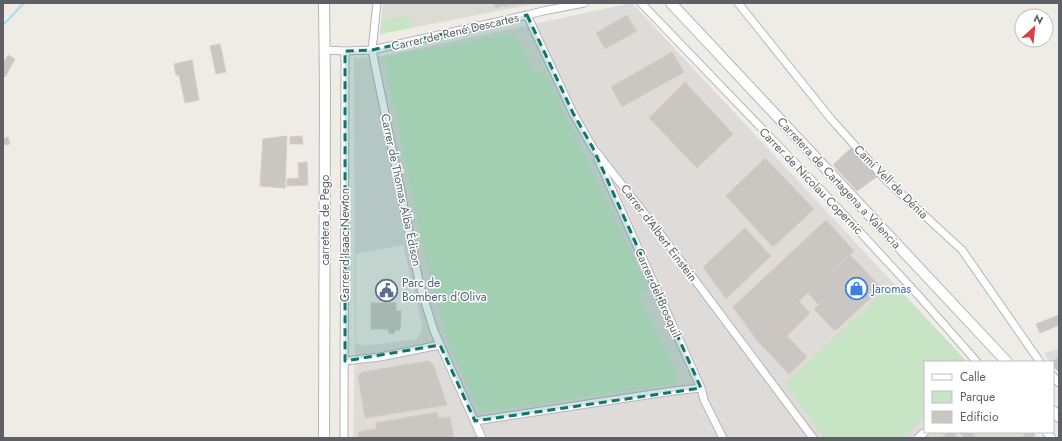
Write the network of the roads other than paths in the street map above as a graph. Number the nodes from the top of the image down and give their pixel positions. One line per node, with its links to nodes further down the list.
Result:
1 (324, 3): 8 (main road, carretera de Pego)
2 (377, 3): 9 (street, Carrer de Thomas Alba Édison)
3 (584, 3): 7 (street, Carrer de René Descartes)
4 (641, 3): 14 (street, Carrer de Nicolau Copernic)
5 (671, 3): 15 (main road, Carretera de Cartagena a Valencia)
6 (738, 3): 16 (street, Camí Vell de Dénia)
7 (527, 15): 9 (street, Carrer de René Descartes); 11 (street, Carrer d'Albert Einstein)
8 (324, 50): 10 (street, Carrer de René Descartes); 19 (main road, carretera de Pego)
9 (372, 50): 10 (street, Carrer de René Descartes); 12 (street, Carrer de Thomas Alba Édison)
10 (345, 51): 13 (street, Carrer d'Isaac Newton)
11 (593, 148): 17 (street, Carrer del Brosquil); 23 (street, Carrer d'Albert Einstein)
12 (440, 345): 13 (street); 18 (street, Carrer de Thomas Alba Édison)
13 (345, 361): 20 (street, Carrer d'Isaac Newton)
14 (976, 361)
15 (1006, 361)
16 (1039, 361)
17 (700, 388): 18 (street); 22 (street, Carrer del Brosquil)
18 (475, 421): 21 (street, Carrer de Thomas Alba Édison)
19 (324, 438)
20 (344, 438)
21 (482, 438)
22 (723, 438)
23 (813, 438)

